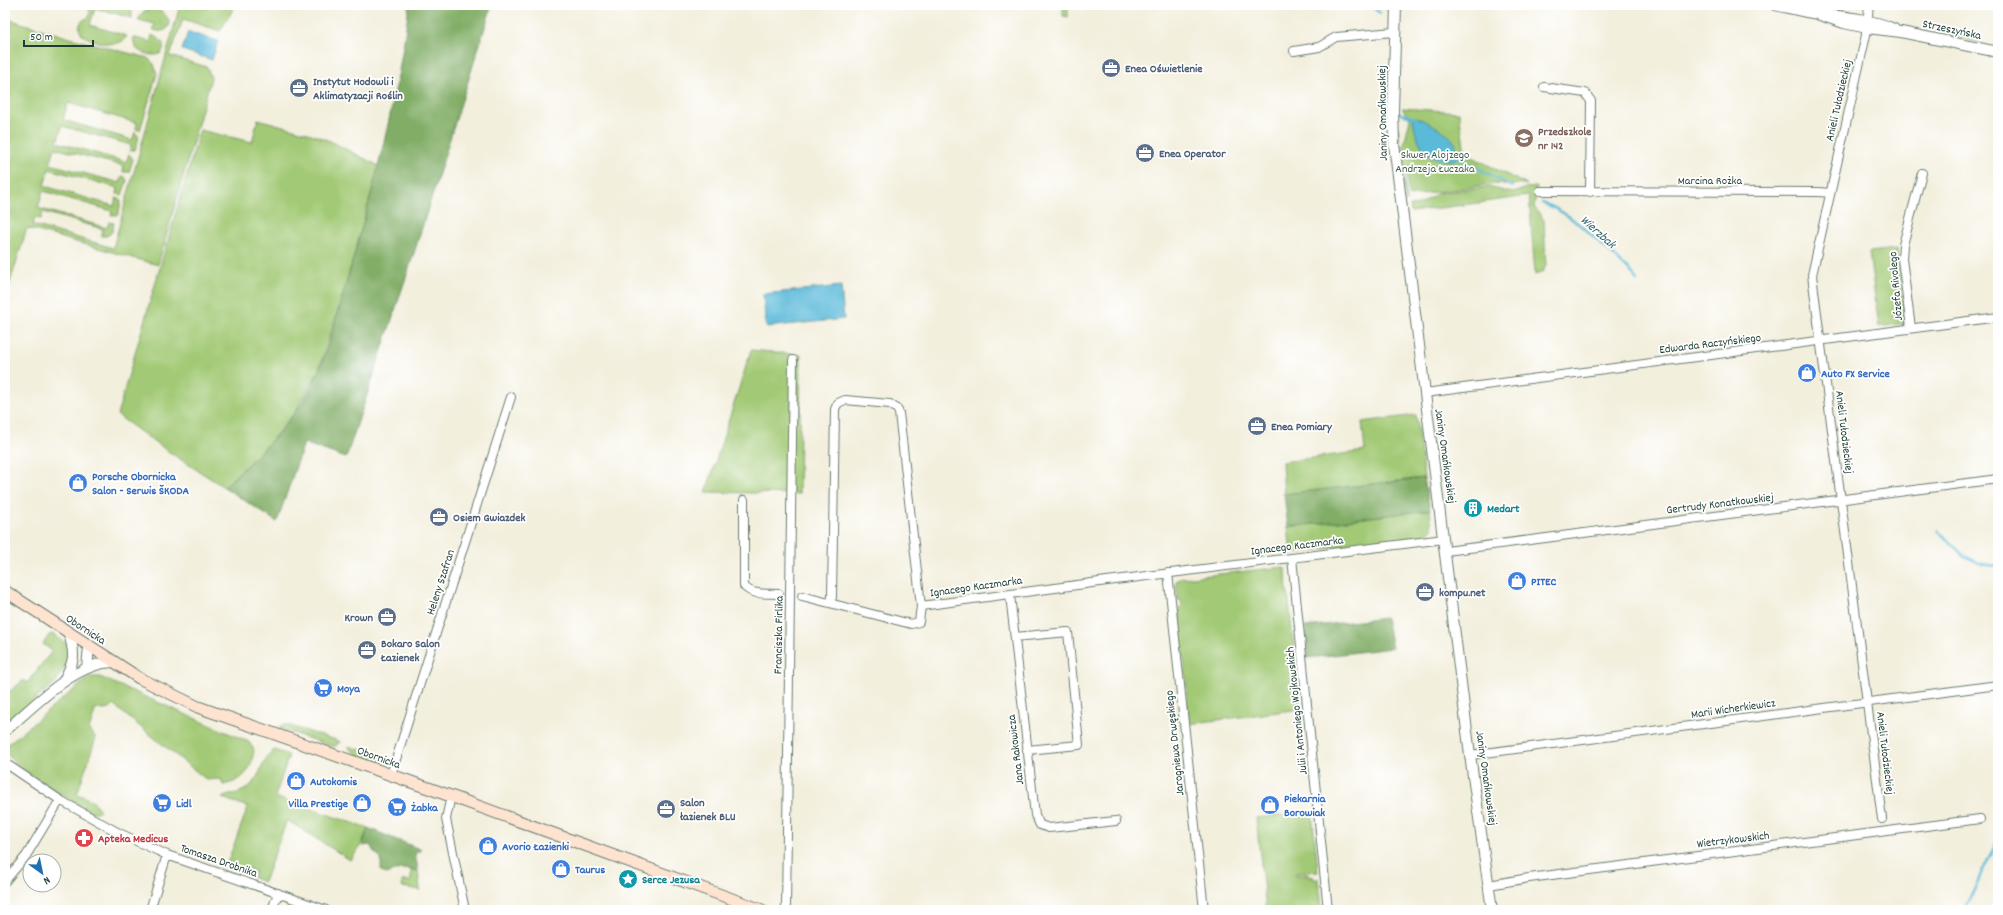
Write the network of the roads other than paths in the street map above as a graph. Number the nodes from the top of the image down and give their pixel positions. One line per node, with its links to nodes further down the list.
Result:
1 (1396, 5): 5 (street, Janiny Omańkowskiej)
2 (1774, 5): 4 (street, Strzeszyńska)
3 (1869, 5): 4 (street, Anieli Tułodzieckiej)
4 (1867, 24): 7 (street, Strzeszyńska); 12 (street, Anieli Tułodzieckiej)
5 (1394, 32): 6 (street); 17 (street, Janiny Omańkowskiej)
6 (1294, 51)
7 (1998, 52)
8 (1544, 88): 11 (street)
9 (1922, 173): 14 (street, Józefa Rivolego)
10 (1540, 191): 11 (street, Marcina Rożka)
11 (1590, 192): 12 (street, Marcina Rożka)
12 (1830, 193): 15 (street, Anieli Tułodzieckiej)
13 (1998, 317): 14 (street, Edwarda Raczyńskiego)
14 (1911, 328): 15 (street, Edwarda Raczyńskiego)
15 (1821, 341): 17 (street, Edwarda Raczyńskiego); 21 (street, Anieli Tułodzieckiej)
16 (793, 360): 60 (street, Franciszka Firlika)
17 (1425, 393): 22 (street, Janiny Omańkowskiej)
18 (511, 396): 45 (street, Heleny Szafran)
19 (1998, 479): 21 (street, Gertrudy Konatkowskiej)
20 (744, 500): 27 (street, Franciszka Firlika)
21 (1842, 500): 23 (street, Gertrudy Konatkowskiej); 40 (street, Anieli Tułodzieckiej)
22 (1444, 539): 23 (street, Janiny Omańkowskiej); 24 (street, Ignacego Kaczmarka)
23 (1446, 551): 43 (street, Janiny Omańkowskiej)
24 (1292, 558): 25 (street, Ignacego Kaczmarka); 62 (street, Julii i Antoniego Wojkowskich)
25 (1168, 573): 28 (street, Ignacego Kaczmarka); 61 (street, Jarogniewa Drwęskiego)
26 (5, 591): 32 (main road, Obornicka)
27 (779, 594)
28 (1010, 595): 31 (street, Ignacego Kaczmarka); 33 (street, Jana Rakowicza)
29 (802, 596): 30 (street, Franciszka Firlika)
30 (830, 603): 31 (street, Franciszka Firlika); 31 (street, Ignacego Kaczmarka)
31 (921, 606)
32 (69, 634): 34 (main road, Obornicka); 35 (street)
33 (1014, 637): 42 (street, Jana Rakowicza); 42 (street)
34 (89, 647): 35 (street); 36 (main road, Obornicka); 37 (street)
35 (74, 661): 38 (street)
36 (113, 662): 37 (street); 45 (main road, Obornicka)
37 (87, 668): 38 (street)
38 (62, 683): 41 (street)
39 (1998, 684): 40 (street, Marii Wicherkiewicz)
40 (1868, 702): 43 (street, Marii Wicherkiewicz); 48 (street, Anieli Tułodzieckiej)
41 (5, 731)
42 (1027, 750): 50 (street, Jana Rakowicza)
43 (1470, 755): 53 (street, Janiny Omańkowskiej)
44 (5, 764): 47 (street, Tomasza Drobnika)
45 (391, 775): 46 (main road, Obornicka)
46 (451, 796): 55 (main road, Obornicka); 59 (street)
47 (60, 800): 51 (street, Tomasza Drobnika); 52 (street)
48 (1882, 819)
49 (1980, 819): 53 (street, Wietrzykowskich)
50 (1116, 821)
51 (167, 855): 54 (street, Tomasza Drobnika); 56 (street)
52 (5, 881)
53 (1489, 885): 63 (street, Janiny Omańkowskiej)
54 (278, 894): 57 (street); 58 (street, Tomasza Drobnika)
55 (757, 909)
56 (150, 910)
57 (272, 910)
58 (326, 910)
59 (465, 910)
60 (786, 910)
61 (1204, 910)
62 (1328, 910)
63 (1492, 910)

